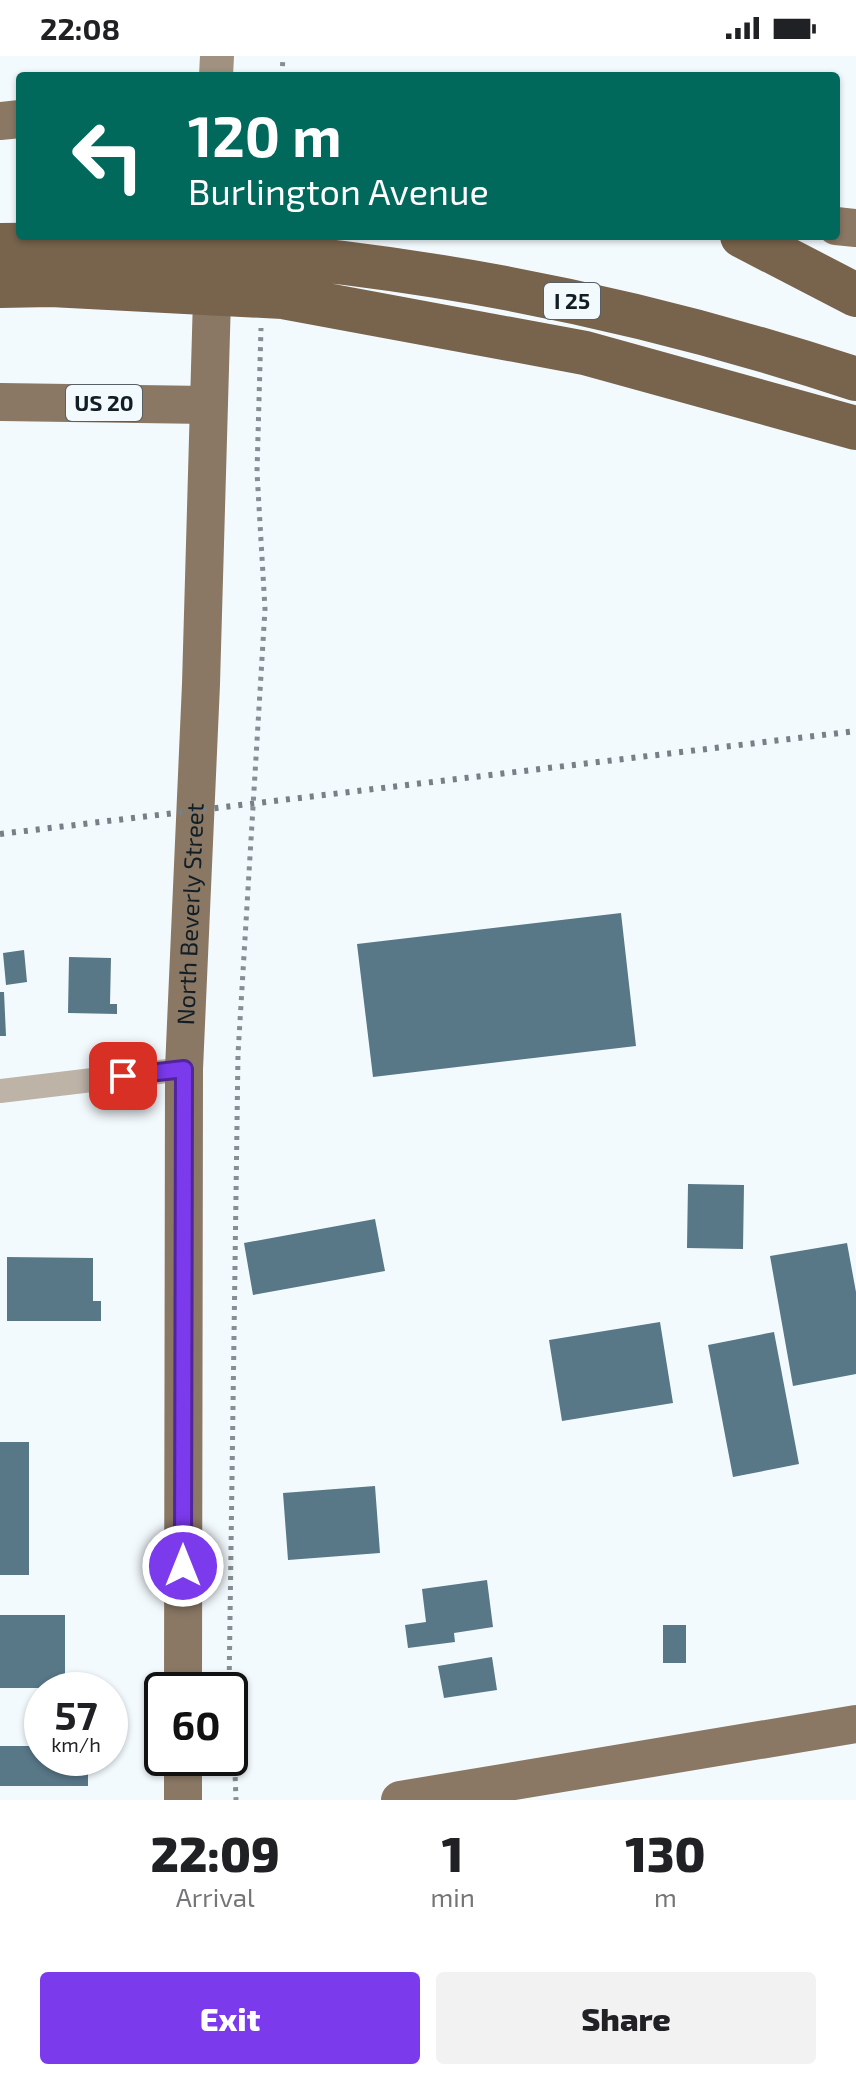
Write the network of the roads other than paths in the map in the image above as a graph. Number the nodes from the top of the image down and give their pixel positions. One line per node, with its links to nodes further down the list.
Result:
1 (214, 240): 8 (main road, North Beverly Street)
2 (750, 240): 5 (highway)
3 (0, 245): 6 (highway, I 25)
4 (0, 286): 9 (highway, I 25)
5 (856, 295)
6 (856, 379)
7 (0, 402): 8 (main road, US 20)
8 (207, 405): 10 (main road, North Beverly Street)
9 (856, 428)
10 (184, 1069): 11 (street); 12 (main road, North Beverly Street)
11 (0, 1091)
12 (183, 1672)
13 (856, 1724): 16 (main road)
14 (183, 1776): 15 (main road)
15 (183, 1800)
16 (400, 1800)

